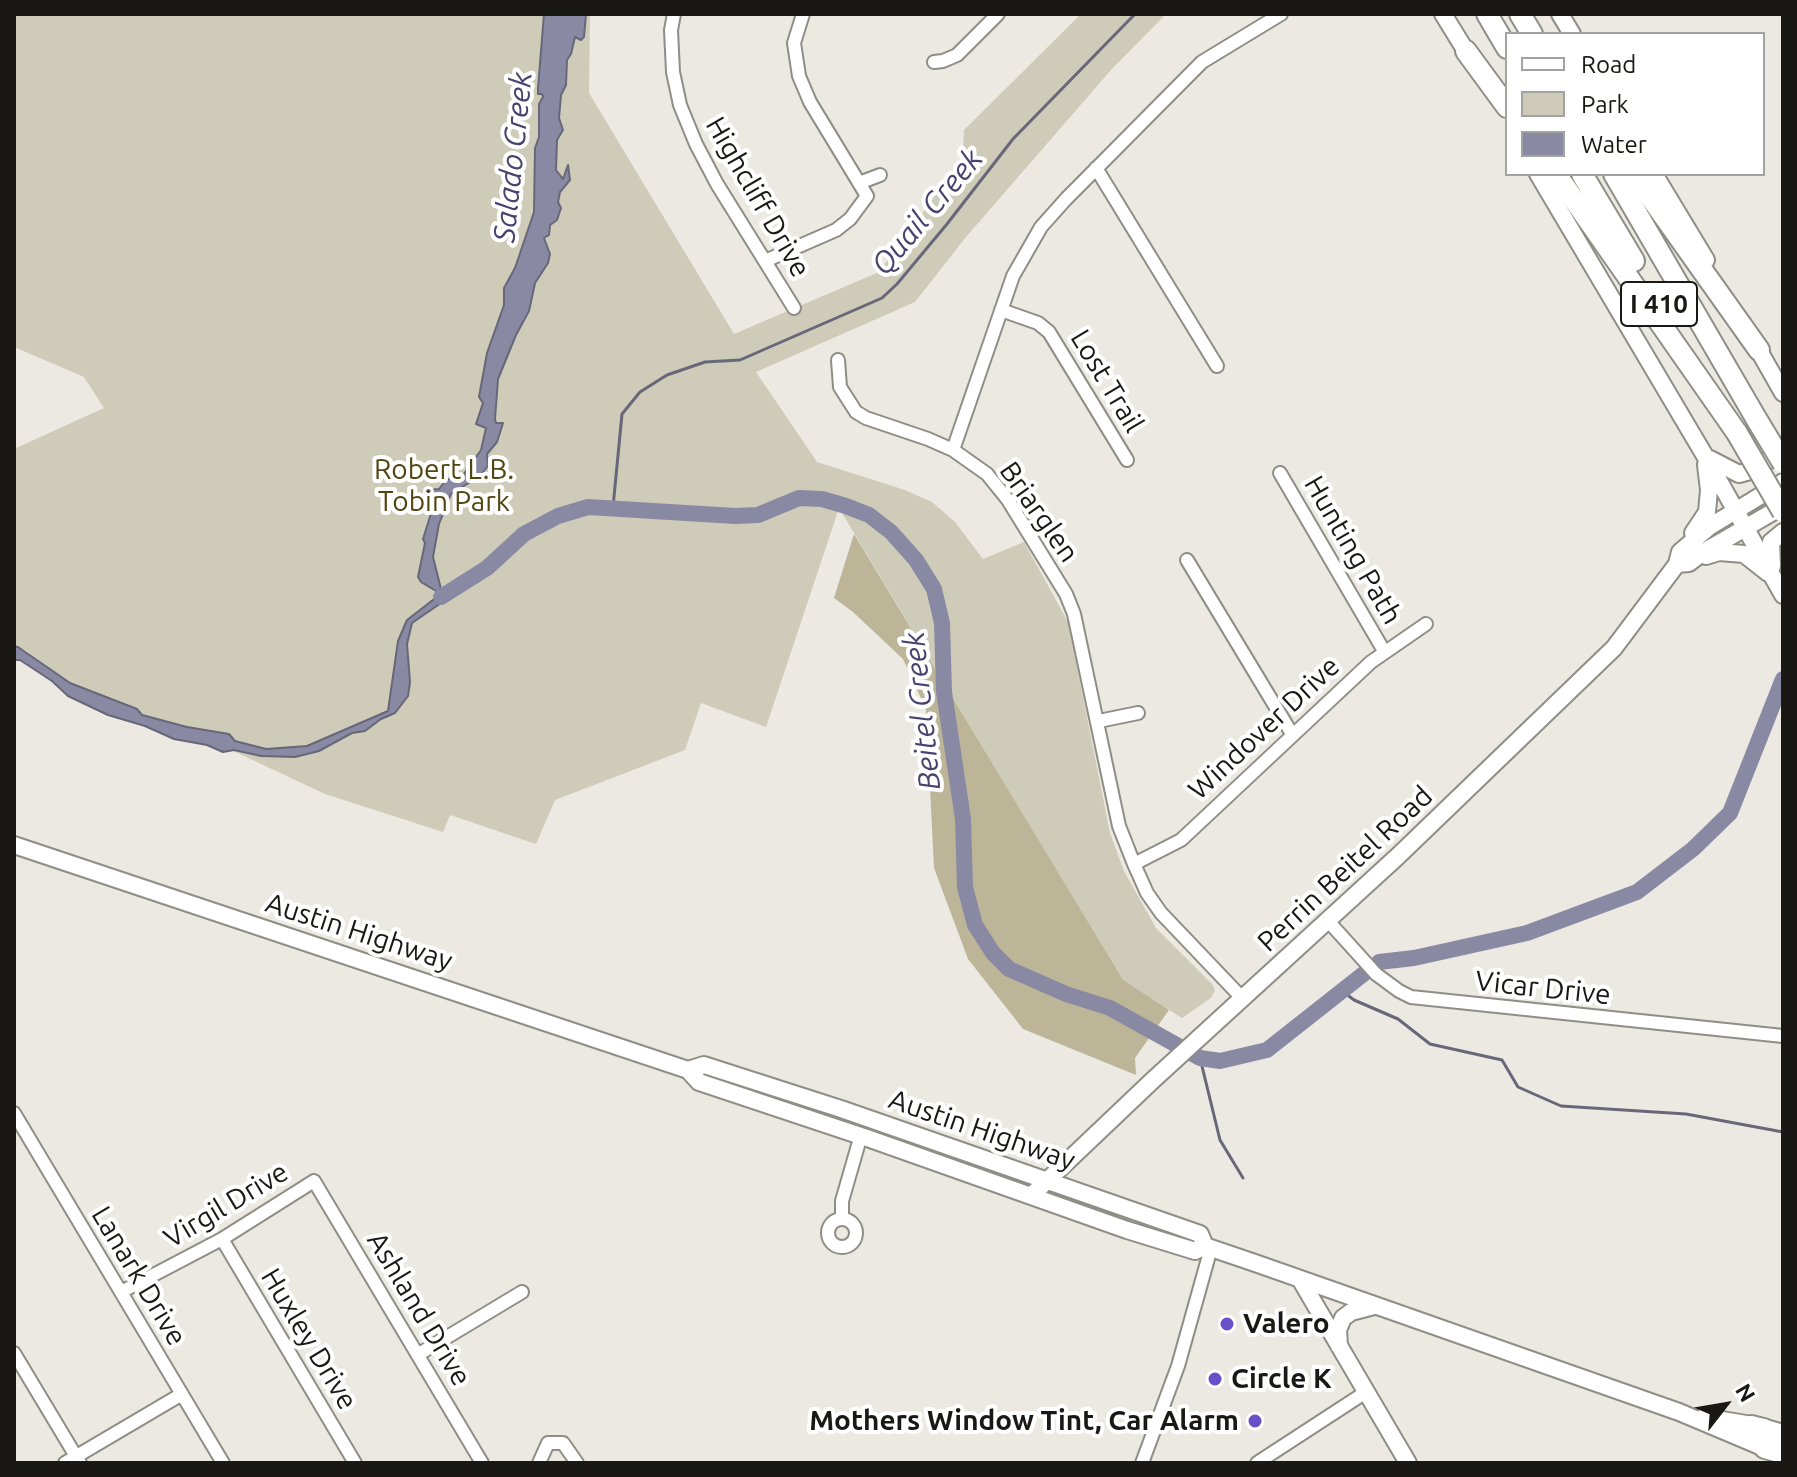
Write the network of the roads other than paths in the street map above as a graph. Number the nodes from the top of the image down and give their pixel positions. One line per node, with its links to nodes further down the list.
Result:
1 (674, 14): 25 (street, Highcliff Drive)
2 (803, 14): 24 (street)
3 (998, 14): 13 (street)
4 (1281, 14): 16 (street)
5 (1443, 14): 12 (main road)
6 (1487, 14): 11 (highway)
7 (1520, 14): 9 (highway)
8 (1560, 14): 10 (main road)
9 (1531, 32)
10 (1571, 32)
11 (1505, 45)
12 (1466, 51): 14 (highway); 15 (main road)
13 (934, 62)
14 (1505, 104)
15 (1505, 118)
16 (1096, 168): 27 (street); 30 (street)
17 (880, 175): 24 (street)
18 (1539, 176): 35 (main road)
19 (1557, 176): 32 (highway)
20 (1583, 176): 32 (highway, I 410)
21 (1615, 176): 37 (highway, I 410, bridge)
22 (1635, 176): 28 (highway)
23 (1655, 176): 28 (main road)
24 (859, 183): 25 (street)
25 (765, 261): 26 (street, Highcliff Drive)
26 (794, 308)
27 (1001, 310): 33 (street); 36 (street, Lost Trail)
28 (1759, 350): 31 (main road)
29 (838, 360): 33 (street, Briarglen)
30 (1217, 366)
31 (1783, 393)
32 (1737, 433): 40 (highway, I 410, bridge)
33 (953, 450): 51 (street, Briarglen)
34 (1783, 452): 35 (main road)
35 (1705, 456): 41 (main road); 45 (main road)
36 (1127, 460)
37 (1783, 463)
38 (1280, 473): 49 (street, Hunting Path)
39 (1783, 482): 41 (main road, Perrin Beitel Road)
40 (1783, 509): 42 (main road, Perrin Beitel Road)
41 (1736, 510): 42 (main road); 45 (main road, Perrin Beitel Road)
42 (1746, 527): 45 (main road, Perrin Beitel Road); 46 (main road)
43 (1783, 532): 46 (main road)
44 (1187, 560): 52 (street)
45 (1682, 560): 46 (main road); 55 (main road, Perrin Beitel Road)
46 (1772, 576): 47 (main road)
47 (1783, 595)
48 (1426, 624): 49 (street, Windover Drive)
49 (1384, 651): 52 (street, Windover Drive)
50 (1138, 713): 51 (street)
51 (1099, 721): 54 (street, Briarglen)
52 (1292, 734): 54 (street, Windover Drive)
53 (14, 845): 58 (main road, Austin Highway)
54 (1134, 864): 56 (street, Briarglen)
55 (1329, 922): 56 (main road, Perrin Beitel Road); 57 (street, Vicar Drive)
56 (1243, 999): 61 (main road, Perrin Beitel Road)
57 (1783, 1036)
58 (688, 1070): 60 (main road, Austin Highway); 62 (main road, Austin Highway)
59 (14, 1113): 70 (street, Lanark Drive)
60 (861, 1135): 64 (main road, Austin Highway); 66 (street)
61 (1075, 1153): 62 (main road, Perrin Beitel Road); 65 (main road)
62 (1047, 1180): 64 (main road, Perrin Beitel Road); 65 (main road, Austin Highway)
63 (314, 1181): 67 (street, Virgil Drive); 75 (street, Ashland Drive)
64 (1032, 1195): 68 (main road, Austin Highway)
65 (1099, 1198): 68 (main road, Austin Highway)
66 (842, 1219)
67 (222, 1239): 70 (street, Virgil Drive); 84 (street, Huxley Drive)
68 (1208, 1247): 69 (main road, Austin Highway); 88 (street)
69 (1300, 1279): 72 (main road, Austin Highway); 73 (main road)
70 (121, 1292): 77 (street, Lanark Drive)
71 (522, 1292): 75 (street)
72 (1374, 1306): 73 (main road); 78 (main road, Austin Highway)
73 (1339, 1348): 76 (main road)
74 (14, 1353): 82 (street)
75 (419, 1354): 85 (street, Ashland Drive)
76 (1366, 1392): 89 (street); 90 (main road)
77 (182, 1394): 82 (street); 83 (street, Lanark Drive)
78 (1679, 1412): 79 (main road, Austin Highway); 81 (main road, Austin Highway)
79 (1752, 1426): 80 (highway)
80 (1783, 1432)
81 (1777, 1452)
82 (74, 1461)
83 (223, 1463)
84 (355, 1463)
85 (482, 1463)
86 (539, 1463): 87 (street)
87 (577, 1463)
88 (1142, 1463)
89 (1257, 1463)
90 (1408, 1463)

